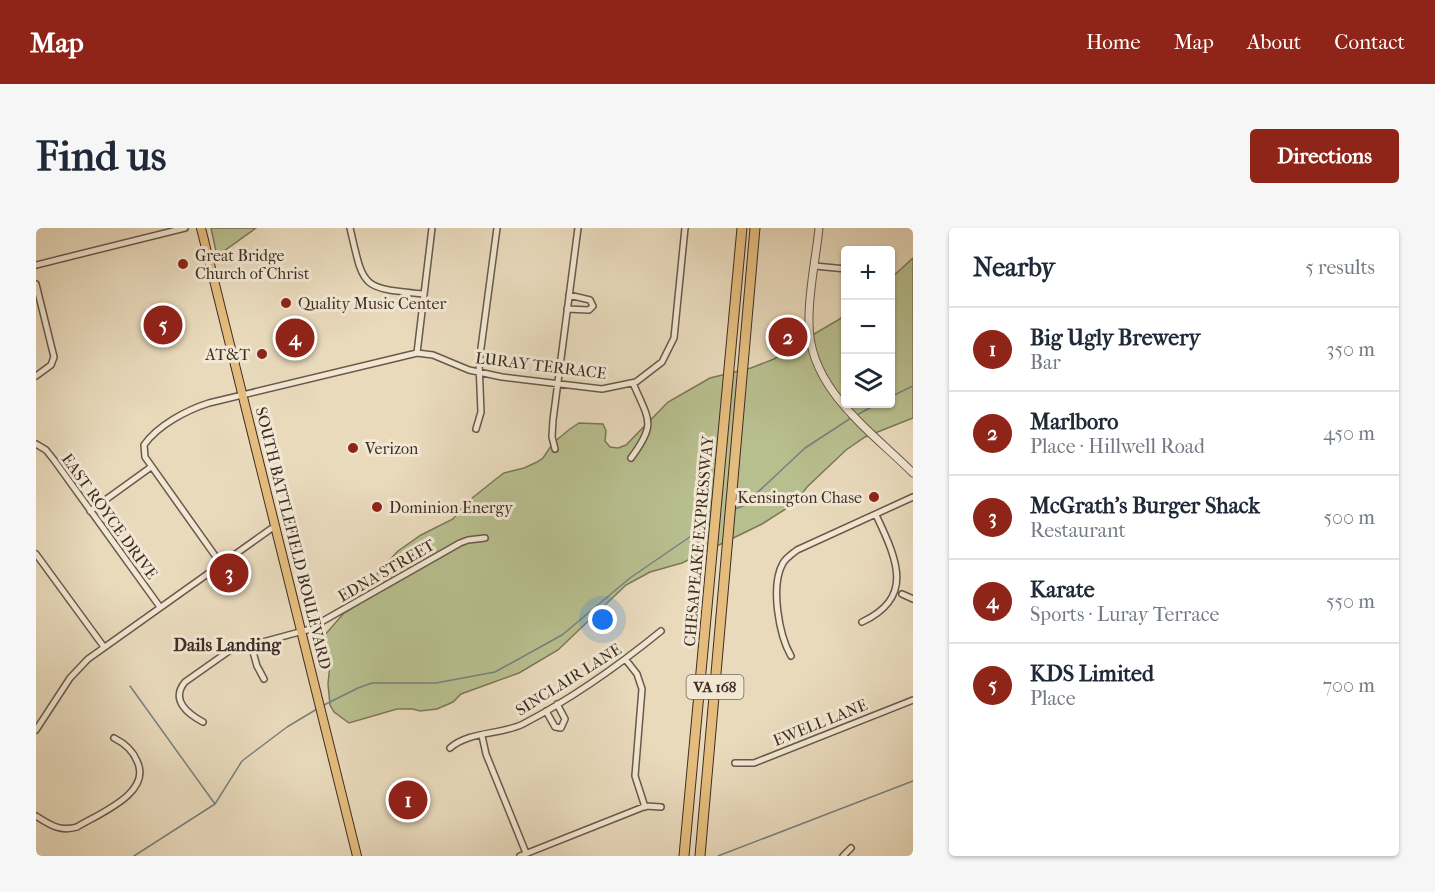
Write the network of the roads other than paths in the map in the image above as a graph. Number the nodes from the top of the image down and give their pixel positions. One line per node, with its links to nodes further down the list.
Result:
1 (185, 228): 11 (street)
2 (201, 228): 23 (main road, SOUTH BATTLEFIELD BOULEVARD)
3 (350, 228): 15 (street)
4 (432, 228): 15 (street)
5 (497, 228): 19 (street)
6 (578, 228): 16 (street)
7 (685, 228): 21 (street, LURAY TERRACE)
8 (742, 228): 63 (highway, CHESAPEAKE EXPRESSWAY / VA 168)
9 (756, 228): 64 (highway, CHESAPEAKE EXPRESSWAY / VA 168)
10 (819, 228): 12 (street)
11 (36, 265)
12 (815, 266): 13 (street); 29 (street)
13 (841, 269)
14 (36, 285): 20 (street)
15 (423, 294): 18 (street)
16 (569, 296): 17 (street); 17 (street)
17 (567, 309): 22 (street)
18 (417, 353): 19 (street, LURAY TERRACE); 23 (street, LURAY TERRACE)
19 (479, 373): 22 (street, LURAY TERRACE); 24 (street)
20 (36, 376)
21 (633, 383): 22 (street, LURAY TERRACE); 27 (street)
22 (558, 384): 26 (street)
23 (243, 394): 28 (street, LURAY TERRACE); 33 (main road, SOUTH BATTLEFIELD BOULEVARD)
24 (476, 429)
25 (36, 444): 31 (street, EAST ROYCE DRIVE)
26 (555, 449)
27 (631, 458)
28 (150, 467): 31 (street); 36 (street)
29 (913, 473)
30 (913, 497): 32 (street)
31 (90, 511): 39 (street, EAST ROYCE DRIVE)
32 (876, 515): 37 (street); 45 (street)
33 (275, 526): 36 (street); 42 (main road, SOUTH BATTLEFIELD BOULEVARD)
34 (485, 538): 42 (street, EDNA STREET)
35 (36, 554): 44 (street)
36 (221, 564): 39 (street)
37 (904, 576)
38 (913, 599): 40 (street)
39 (160, 607): 44 (street)
40 (862, 622)
41 (661, 631): 46 (street, SINCLAIR LANE)
42 (301, 632): 43 (street, EDNA STREET); 62 (main road, SOUTH BATTLEFIELD BOULEVARD)
43 (251, 645): 47 (street); 51 (street, EDNA STREET)
44 (104, 647): 52 (street)
45 (790, 656)
46 (626, 660): 49 (street, SINCLAIR LANE); 57 (street)
47 (264, 679)
48 (913, 700): 56 (street, EWELL LANE)
49 (557, 704): 50 (street, SINCLAIR LANE); 50 (street)
50 (546, 711): 53 (street, SINCLAIR LANE)
51 (203, 722)
52 (36, 730)
53 (482, 735): 55 (street, SINCLAIR LANE); 61 (street)
54 (114, 738): 59 (street)
55 (450, 748)
56 (735, 763)
57 (645, 807): 58 (street); 61 (street)
58 (662, 807)
59 (36, 816)
60 (851, 848): 65 (street)
61 (523, 855)
62 (357, 856)
63 (684, 856)
64 (700, 856)
65 (843, 856)

